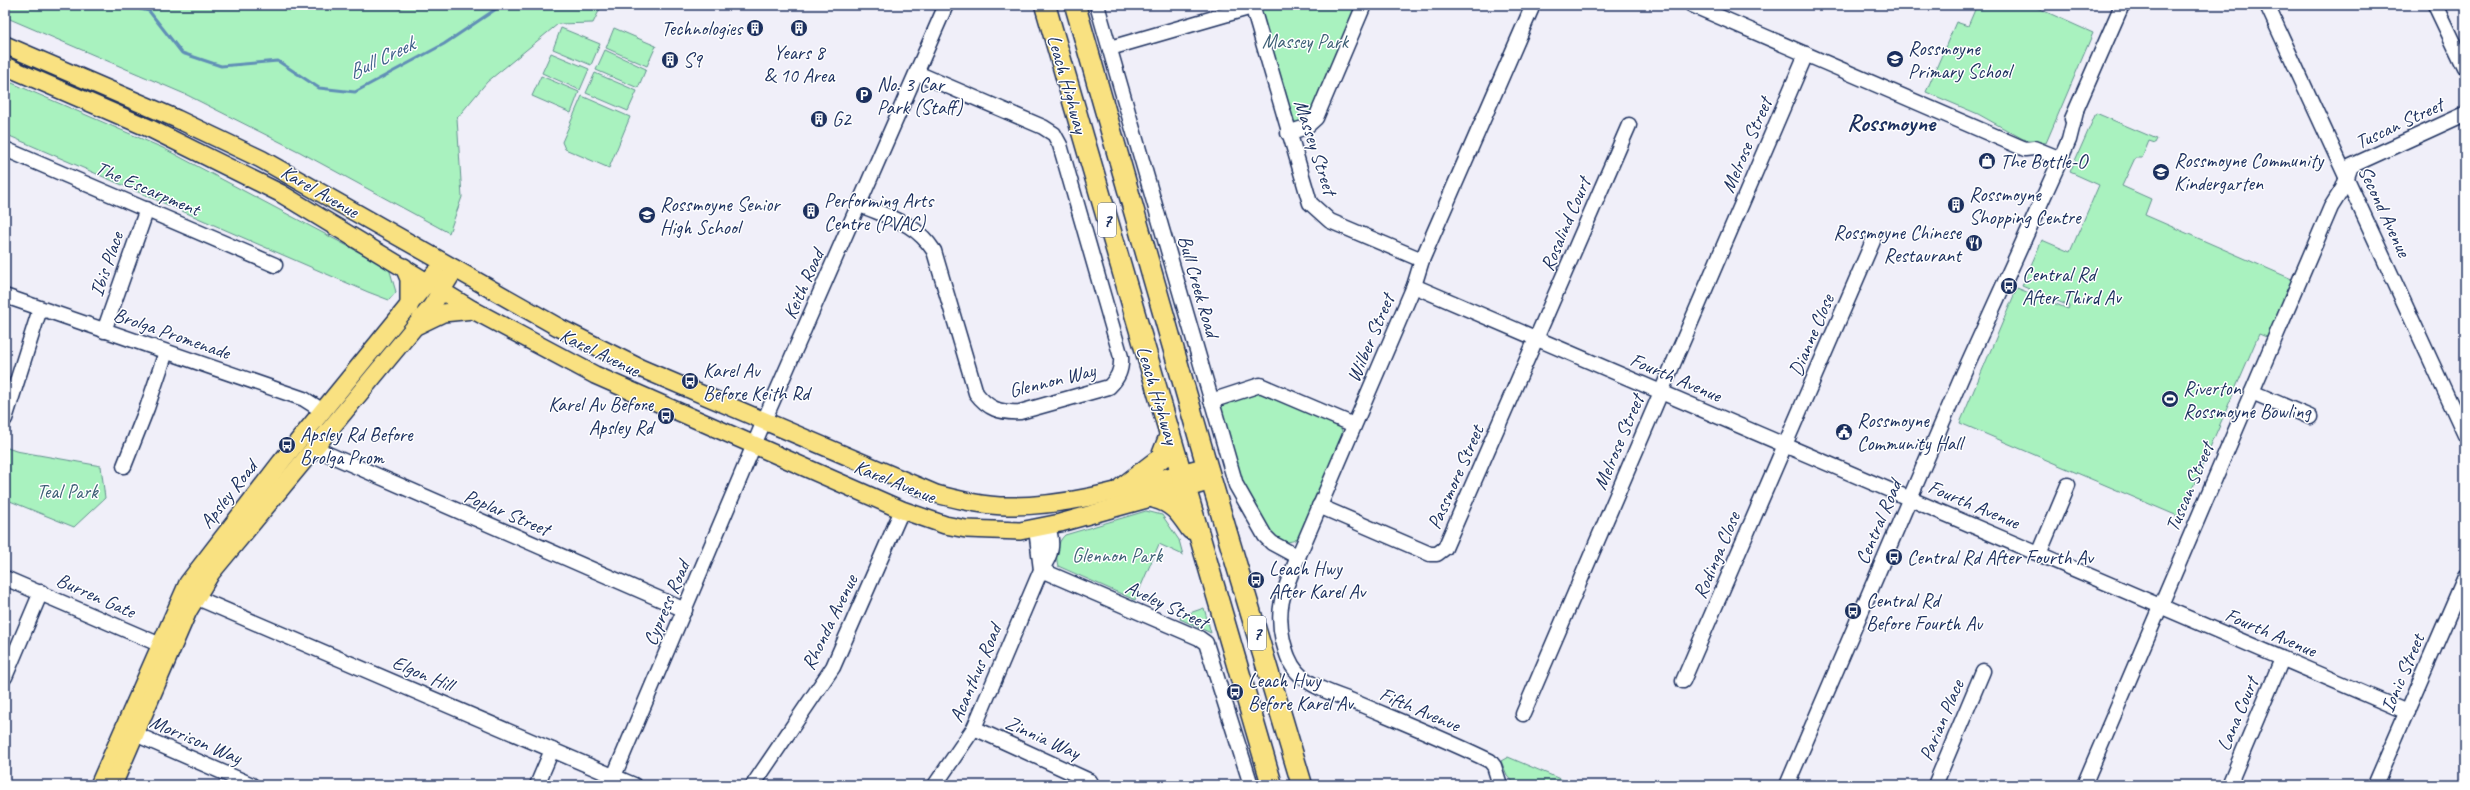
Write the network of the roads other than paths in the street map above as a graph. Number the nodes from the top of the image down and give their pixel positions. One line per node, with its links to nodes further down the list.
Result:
1 (946, 5): 17 (street, Keith Road)
2 (1045, 5): 50 (highway, Leach Highway / 7)
3 (1075, 5): 55 (highway, Leach Highway / 7)
4 (1097, 5): 13 (street, Bull Creek Road)
5 (1364, 5): 20 (street)
6 (1533, 5): 27 (street, Wilber Street)
7 (1692, 5): 14 (street)
8 (2122, 5): 22 (street, Central Road)
9 (2267, 5): 23 (street, Second Avenue)
10 (2435, 5): 16 (street)
11 (1252, 6): 13 (street); 20 (street, Massey Street)
12 (5, 45): 29 (main road, Karel Avenue)
13 (1110, 48): 43 (street, Bull Creek Road)
14 (1806, 54): 22 (street); 41 (street, Melrose Street)
15 (5, 66): 30 (main road, Karel Avenue)
16 (2465, 68)
17 (917, 73): 24 (street, Keith Road); 24 (street, Glennon Way)
18 (2465, 114): 23 (street, Tuscan Street)
19 (1629, 125): 39 (street, Rosalind Court)
20 (1288, 133): 27 (street, Massey Street)
21 (5, 149): 25 (street, The Escarpment)
22 (2055, 162): 60 (street, Central Road)
23 (2347, 178): 42 (street, Tuscan Street); 49 (street, Second Avenue)
24 (860, 205): 47 (street, Keith Road)
25 (147, 209): 28 (street, The Escarpment); 38 (street, Ibis Place)
26 (1874, 241): 51 (street, Dianne Close)
27 (1422, 260): 32 (street, Wilber Street)
28 (275, 265)
29 (449, 266): 31 (main road, Apsley Road); 47 (main road, Karel Avenue)
30 (404, 267): 31 (main road, Karel Avenue); 34 (main road)
31 (436, 286): 34 (main road, Apsley Road); 36 (main road, Karel Avenue); 37 (main road, Apsley Road)
32 (1414, 286): 39 (street, Fourth Avenue); 48 (street, Wilber Street)
33 (5, 296): 35 (street, Brolga Promenade)
34 (409, 308): 44 (main road, Apsley Road)
35 (40, 309): 38 (street, Brolga Promenade); 46 (street)
36 (473, 310): 37 (main road); 52 (main road, Karel Avenue)
37 (412, 330): 53 (main road, Apsley Road)
38 (104, 331): 40 (street, Brolga Promenade)
39 (1537, 339): 41 (street, Fourth Avenue); 63 (street, Passmore Street)
40 (166, 352): 44 (street, Brolga Promenade); 54 (street)
41 (1662, 392): 51 (street, Fourth Avenue); 83 (street, Melrose Street)
42 (2252, 392): 45 (street); 74 (street, Tuscan Street)
43 (1211, 401): 48 (street); 68 (street, Bull Creek Road)
44 (324, 411): 76 (main road, Apsley Road)
45 (2310, 417)
46 (5, 419)
47 (764, 421): 52 (street, Keith Road); 62 (main road, Karel Avenue)
48 (1354, 425): 63 (street, Wilber Street)
49 (2465, 434)
50 (1170, 435): 56 (highway, Leach Highway / 7); 58 (highway)
51 (1785, 445): 60 (street, Fourth Avenue); 80 (street, Rodinga Close)
52 (754, 446): 64 (main road, Karel Avenue); 75 (street, Cypress Road)
53 (314, 448): 73 (main road, Apsley Road); 75 (street, Poplar Street)
54 (124, 466)
55 (1209, 473): 56 (main road, Karel Avenue); 98 (highway, Leach Highway / 7)
56 (1183, 480): 58 (main road, Karel Avenue); 59 (main road, Karel Avenue); 66 (highway, Leach Highway / 7)
57 (2068, 485): 67 (street)
58 (1122, 488): 61 (main road, Karel Avenue)
59 (1155, 498): 65 (main road, Karel Avenue); 66 (highway)
60 (1910, 499): 67 (street, Fourth Avenue); 100 (street, Central Road)
61 (1067, 501): 62 (main road, Karel Avenue); 65 (main road)
62 (1023, 506): 65 (main road)
63 (1319, 506): 68 (street, Wilber Street)
64 (902, 510): 65 (main road, Karel Avenue); 93 (street, Rhonda Avenue)
65 (1047, 526): 69 (street, Acanthus Road)
66 (1201, 546): 97 (highway, Leach Highway / 7)
67 (2039, 554): 74 (street, Fourth Avenue)
68 (1298, 557): 81 (street, Wilber Street)
69 (1041, 570): 84 (street, Acanthus Road); 96 (street, Aveley Street)
70 (2465, 577): 82 (street, Ionic Street)
71 (5, 578): 72 (street, Burren Gate)
72 (40, 592): 76 (street, Burren Gate); 79 (street)
73 (196, 596): 76 (main road, Apsley Road); 86 (street, Elgon Hill)
74 (2160, 606): 77 (street, Fourth Avenue); 102 (street, Tuscan Street)
75 (685, 610): 87 (street, Cypress Road)
76 (166, 646): 85 (main road, Apsley Road)
77 (2282, 659): 82 (street, Fourth Avenue); 103 (street, Lana Court)
78 (1983, 671): 101 (street, Parian Place)
79 (5, 677)
80 (1683, 681)
81 (1311, 683): 99 (street, Fifth Avenue)
82 (2407, 712): 104 (street, Ionic Street)
83 (1523, 714)
84 (974, 728): 94 (street, Acanthus Road); 95 (street, Zinnia Way)
85 (129, 732): 88 (main road, Apsley Road); 89 (main road, Apsley Road); 90 (street, Morrison Way)
86 (552, 750): 87 (street, Elgon Hill); 91 (street)
87 (614, 776): 92 (street, Elgon Hill)
88 (99, 785)
89 (113, 785)
90 (252, 785)
91 (536, 785)
92 (634, 785)
93 (753, 785)
94 (935, 785)
95 (1092, 785)
96 (1251, 785)
97 (1272, 785)
98 (1302, 785)
99 (1500, 785)
100 (1787, 785)
101 (1935, 785)
102 (2084, 785)
103 (2229, 785)
104 (2375, 785)

